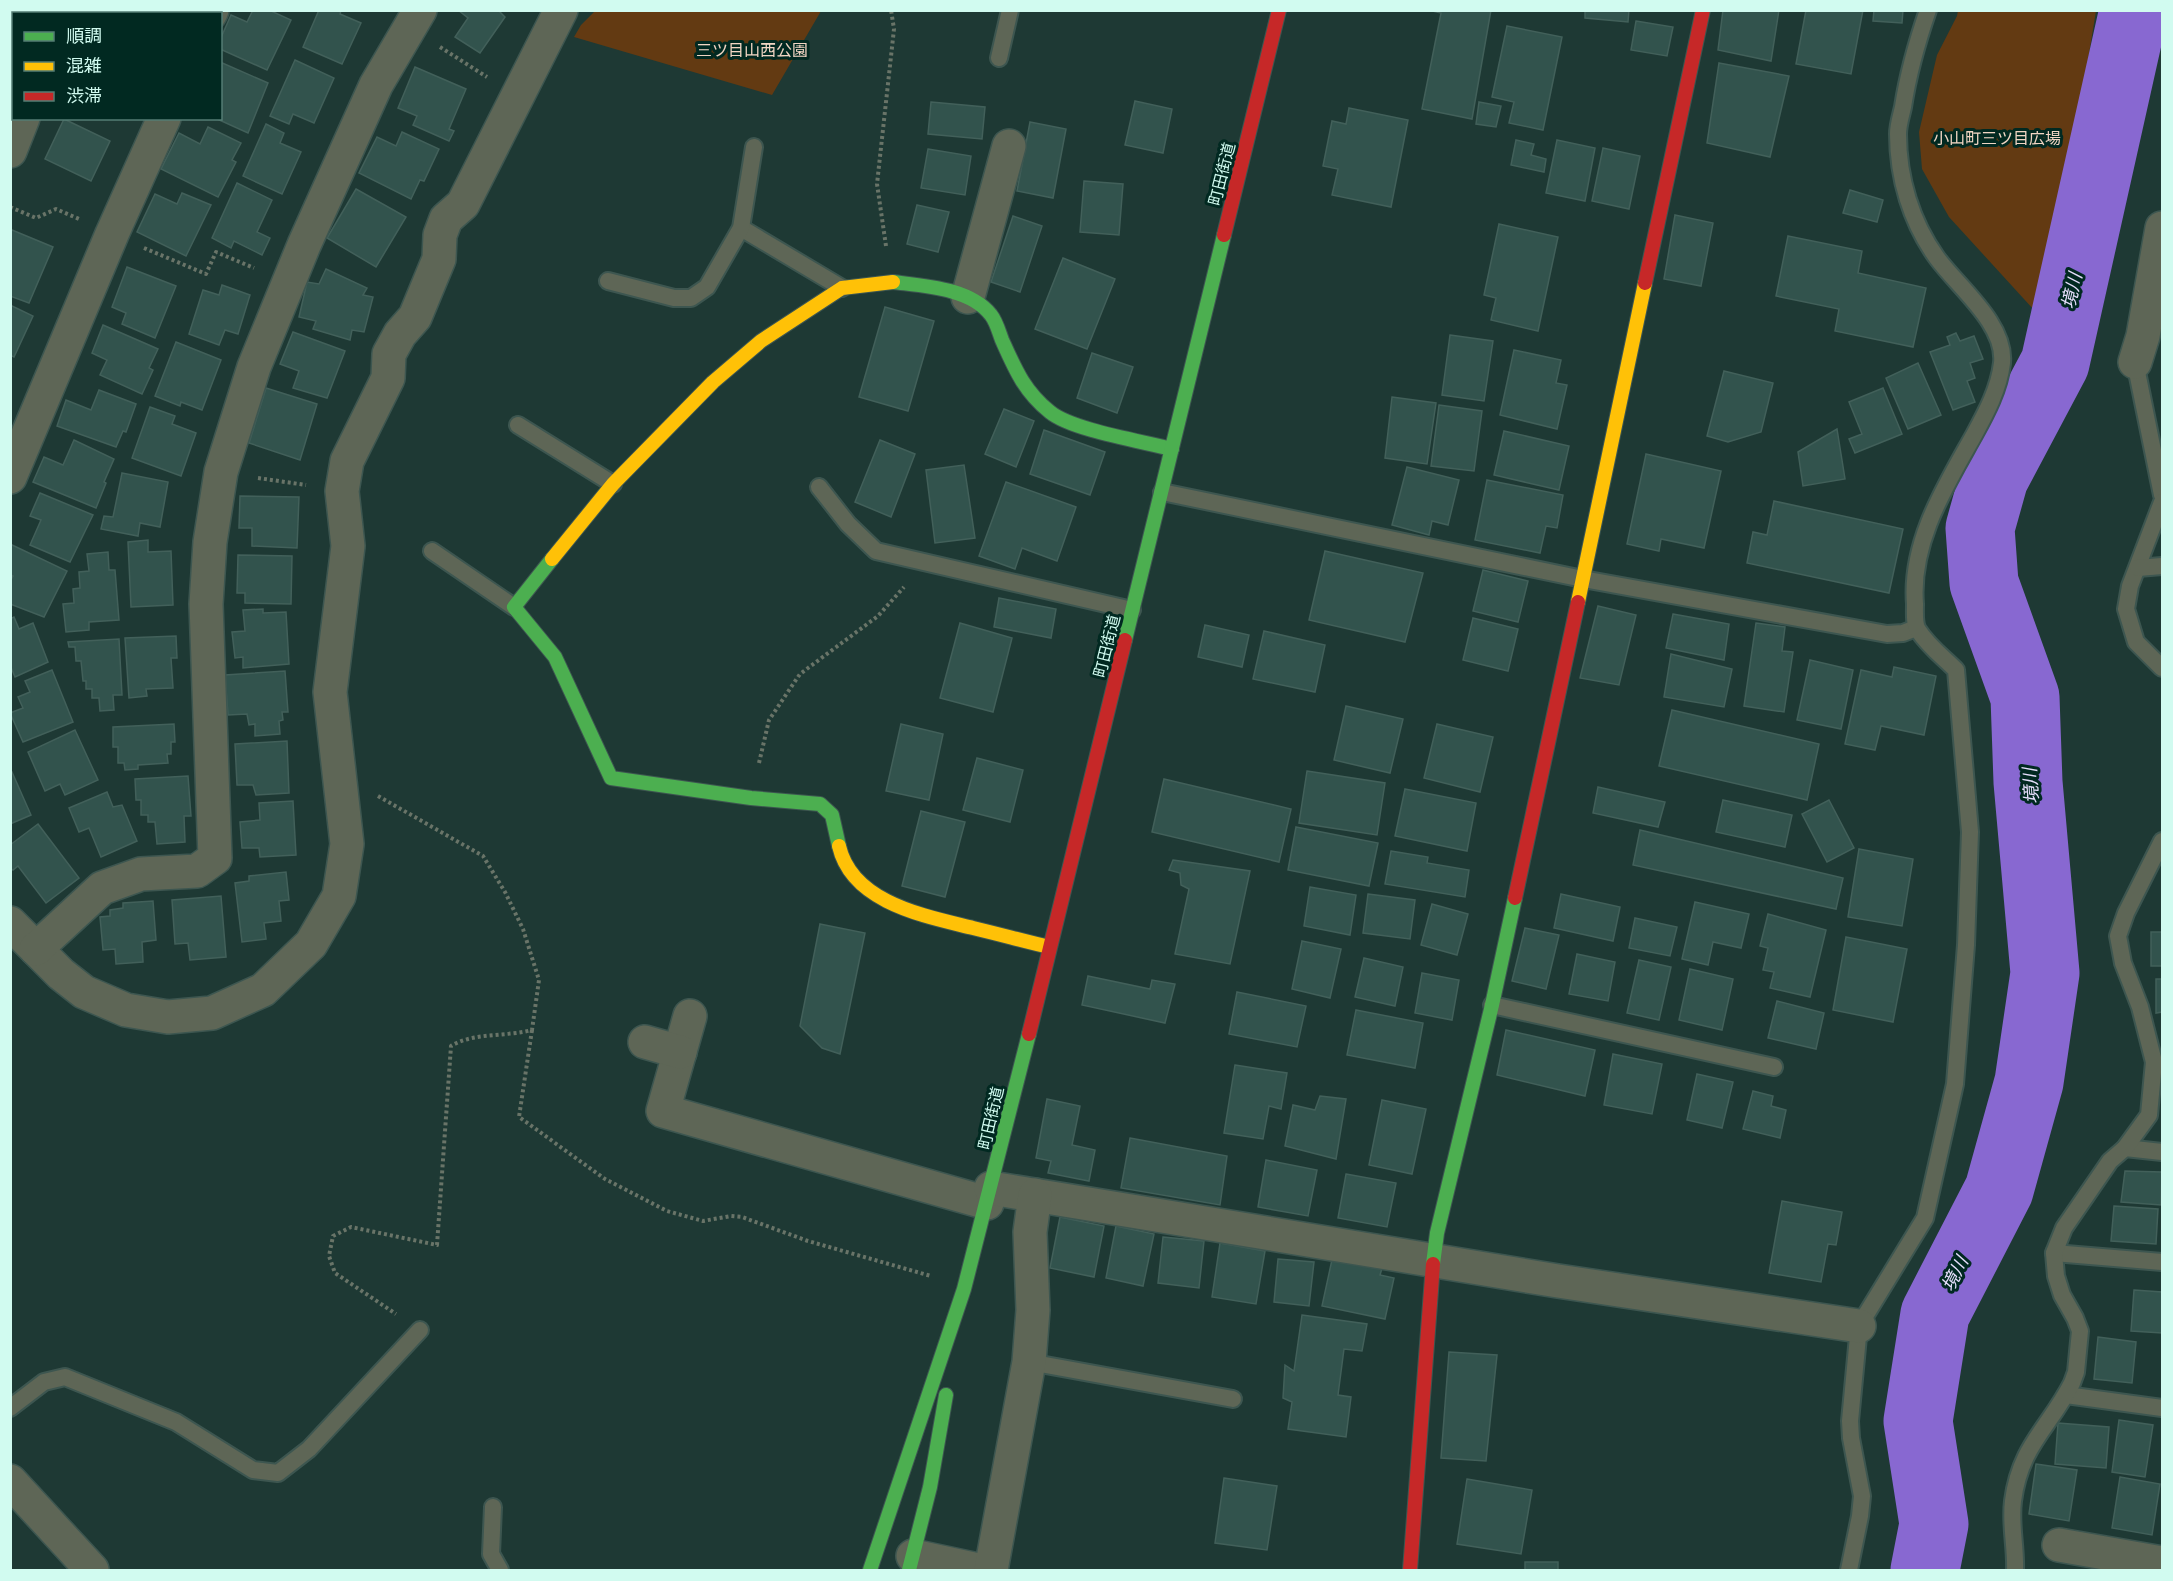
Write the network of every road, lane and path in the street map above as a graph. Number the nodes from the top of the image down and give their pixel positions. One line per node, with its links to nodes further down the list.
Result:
1 (561, 10): 9 (street)
2 (891, 10): 22 (path)
3 (1010, 10): 8 (lane)
4 (1279, 10): 27 (street, 町田街道)
5 (1703, 10): 40 (street)
6 (1928, 10): 43 (lane)
7 (414, 19): 9 (path); 28 (street)
8 (999, 58)
9 (518, 97): 32 (street)
10 (22, 120): 14 (street)
11 (163, 120): 29 (street)
12 (1009, 146): 24 (street)
13 (754, 147): 17 (lane)
14 (10, 151)
15 (10, 207): 16 (path)
16 (56, 209)
17 (741, 228): 21 (lane); 23 (lane)
18 (2163, 228): 25 (street)
19 (216, 252): 20 (path)
20 (195, 270)
21 (608, 281)
22 (891, 282): 23 (street); 24 (street)
23 (842, 288): 30 (street)
24 (968, 297): 27 (street)
25 (2147, 345): 34 (lane)
26 (518, 425): 30 (lane)
27 (1172, 449): 33 (street, 町田街道)
28 (221, 472): 32 (path); 50 (street)
29 (10, 477)
30 (613, 484): 41 (street)
31 (819, 487): 37 (lane)
32 (342, 491): 50 (street)
33 (1162, 492): 40 (lane); 42 (street, 町田街道)
34 (2163, 495)
35 (2163, 502): 39 (lane)
36 (432, 551): 41 (lane)
37 (926, 563): 42 (lane); 45 (path)
38 (2163, 566): 39 (lane)
39 (2138, 568): 44 (lane)
40 (1583, 579): 43 (lane); 51 (street)
41 (514, 607): 45 (street)
42 (1132, 610): 49 (street, 町田街道)
43 (1916, 628): 66 (lane)
44 (2163, 668)
45 (751, 798): 49 (street)
46 (411, 815): 53 (path)
47 (2163, 841): 57 (lane)
48 (10, 923): 50 (street)
49 (1049, 947): 60 (street, 町田街道)
50 (36, 949)
51 (1492, 1005): 56 (lane); 62 (street)
52 (690, 1016): 55 (street)
53 (532, 1030): 64 (path); 67 (path)
54 (645, 1042): 55 (street)
55 (680, 1052): 60 (street)
56 (1774, 1067)
57 (2125, 1148): 58 (lane); 61 (lane)
58 (2163, 1152)
59 (1035, 1195): 60 (street); 62 (street); 68 (street)
60 (989, 1196): 65 (street, 町田街道)
61 (2054, 1253): 63 (lane); 69 (lane)
62 (1432, 1261): 66 (street); 83 (street)
63 (2163, 1262)
64 (940, 1279)
65 (964, 1289): 76 (street, 町田街道); 80 (street, 町田街道)
66 (1859, 1326): 84 (lane)
67 (420, 1330): 71 (lane)
68 (1029, 1362): 70 (lane); 82 (street)
69 (2066, 1395): 72 (lane); 85 (lane)
70 (1233, 1399)
71 (10, 1408)
72 (2163, 1408)
73 (10, 1481): 78 (street)
74 (493, 1507): 79 (lane)
75 (2059, 1545): 77 (street)
76 (911, 1563): 81 (street)
77 (2163, 1563)
78 (92, 1570)
79 (500, 1570)
80 (870, 1570)
81 (978, 1570)
82 (991, 1570)
83 (1410, 1570)
84 (1849, 1570)
85 (2015, 1570)

